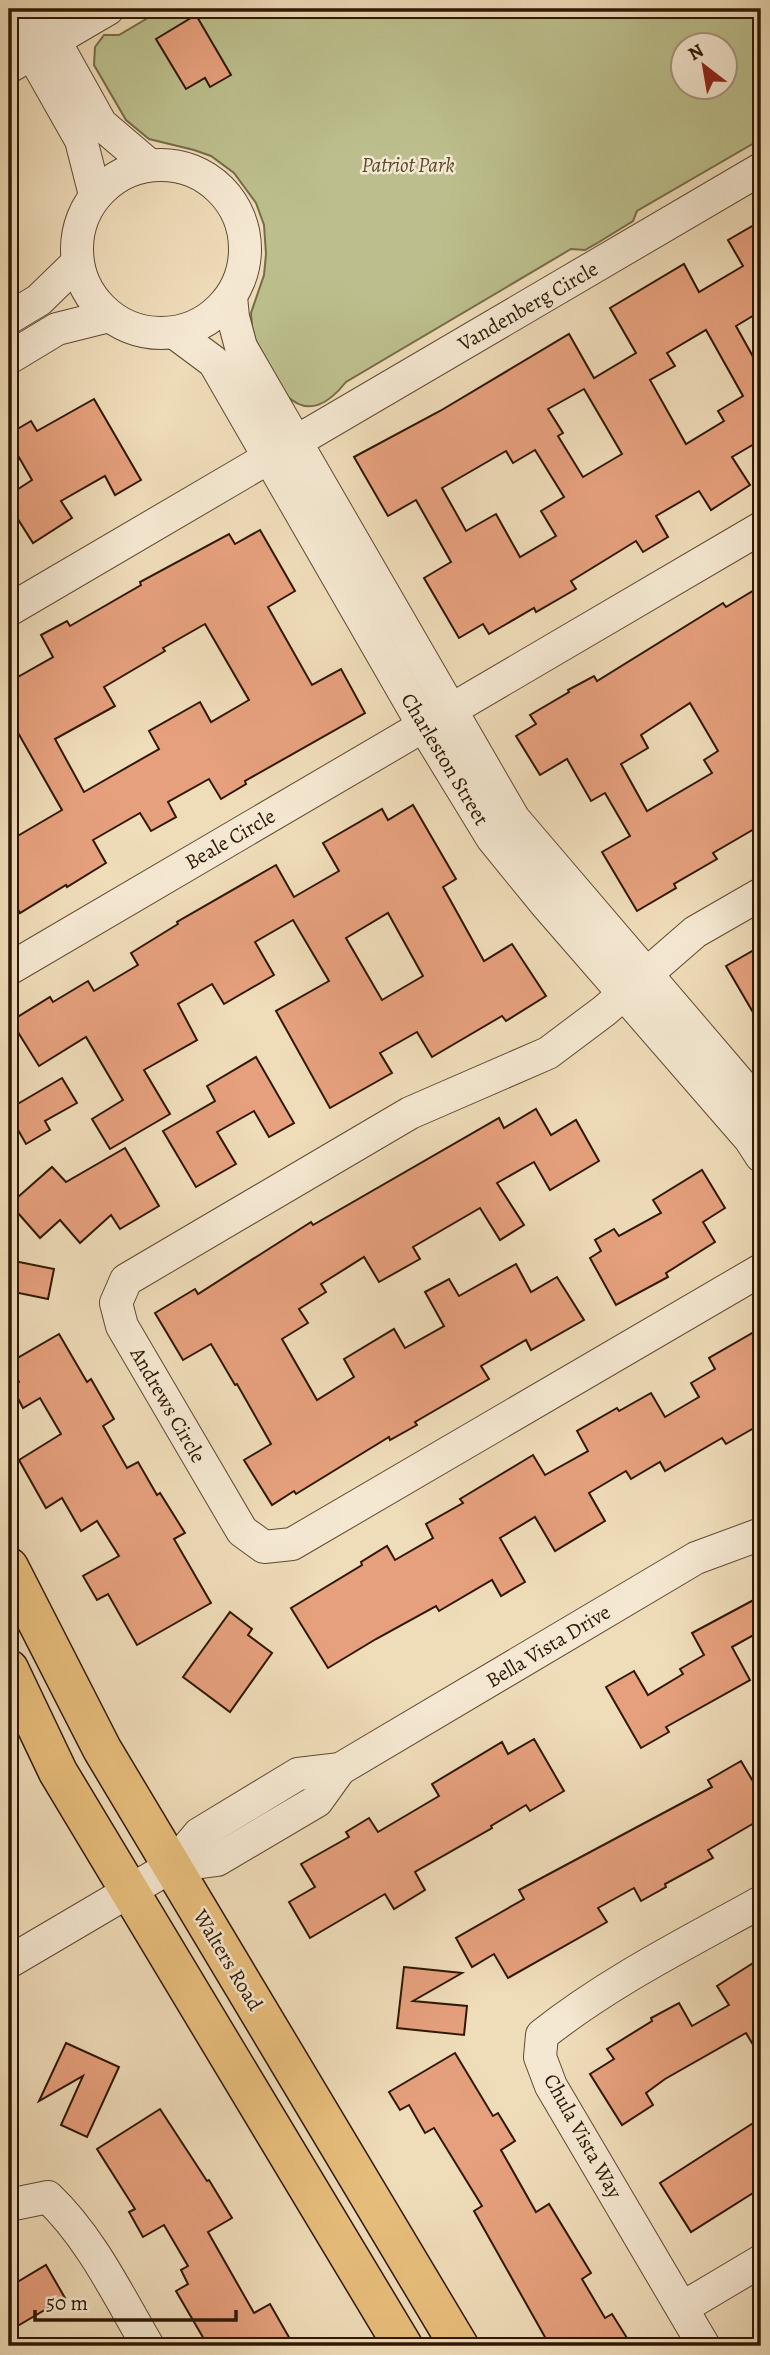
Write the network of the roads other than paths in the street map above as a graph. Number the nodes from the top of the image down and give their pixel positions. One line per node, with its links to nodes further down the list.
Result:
1 (37, 9): 4 (street)
2 (107, 9): 4 (street)
3 (9, 13): 4 (street)
4 (32, 53): 5 (street); 7 (street)
5 (148, 164): 7 (street); 9 (street)
6 (761, 169): 14 (street, Vandenberg Circle)
7 (95, 195): 8 (street)
8 (77, 263): 10 (street); 11 (street)
9 (231, 297): 12 (street); 14 (street, Charleston Street)
10 (109, 316): 12 (street); 13 (street)
11 (9, 318)
12 (175, 333): 15 (street, Charleston Street)
13 (9, 358)
14 (296, 442): 15 (street); 18 (street, Charleston Street)
15 (268, 458): 17 (street); 19 (street, Charleston Street)
16 (761, 528): 18 (street)
17 (9, 610)
18 (451, 710): 19 (street, Beale Circle); 22 (street, Charleston Street)
19 (423, 725): 21 (street, Beale Circle); 22 (street, Charleston Street)
20 (761, 894): 22 (street, Andrews Circle)
21 (9, 969)
22 (635, 984): 23 (street, Charleston Street); 24 (street, Charleston Street); 25 (street, Andrews Circle)
23 (761, 1108)
24 (761, 1156)
25 (761, 1270)
26 (761, 1534): 29 (street, Bella Vista Drive)
27 (9, 1567): 29 (main road, Walters Road)
28 (12, 1680): 30 (main road)
29 (172, 1866): 30 (street, Bella Vista Drive); 38 (main road, Walters Road)
30 (130, 1891): 32 (street, Bella Vista Drive); 37 (main road)
31 (761, 1902): 35 (street, Chula Vista Way)
32 (9, 1962)
33 (9, 2205): 36 (street)
34 (761, 2260): 35 (street)
35 (682, 2308): 39 (street, Chula Vista Way)
36 (148, 2346)
37 (403, 2346)
38 (459, 2346)
39 (704, 2346)

